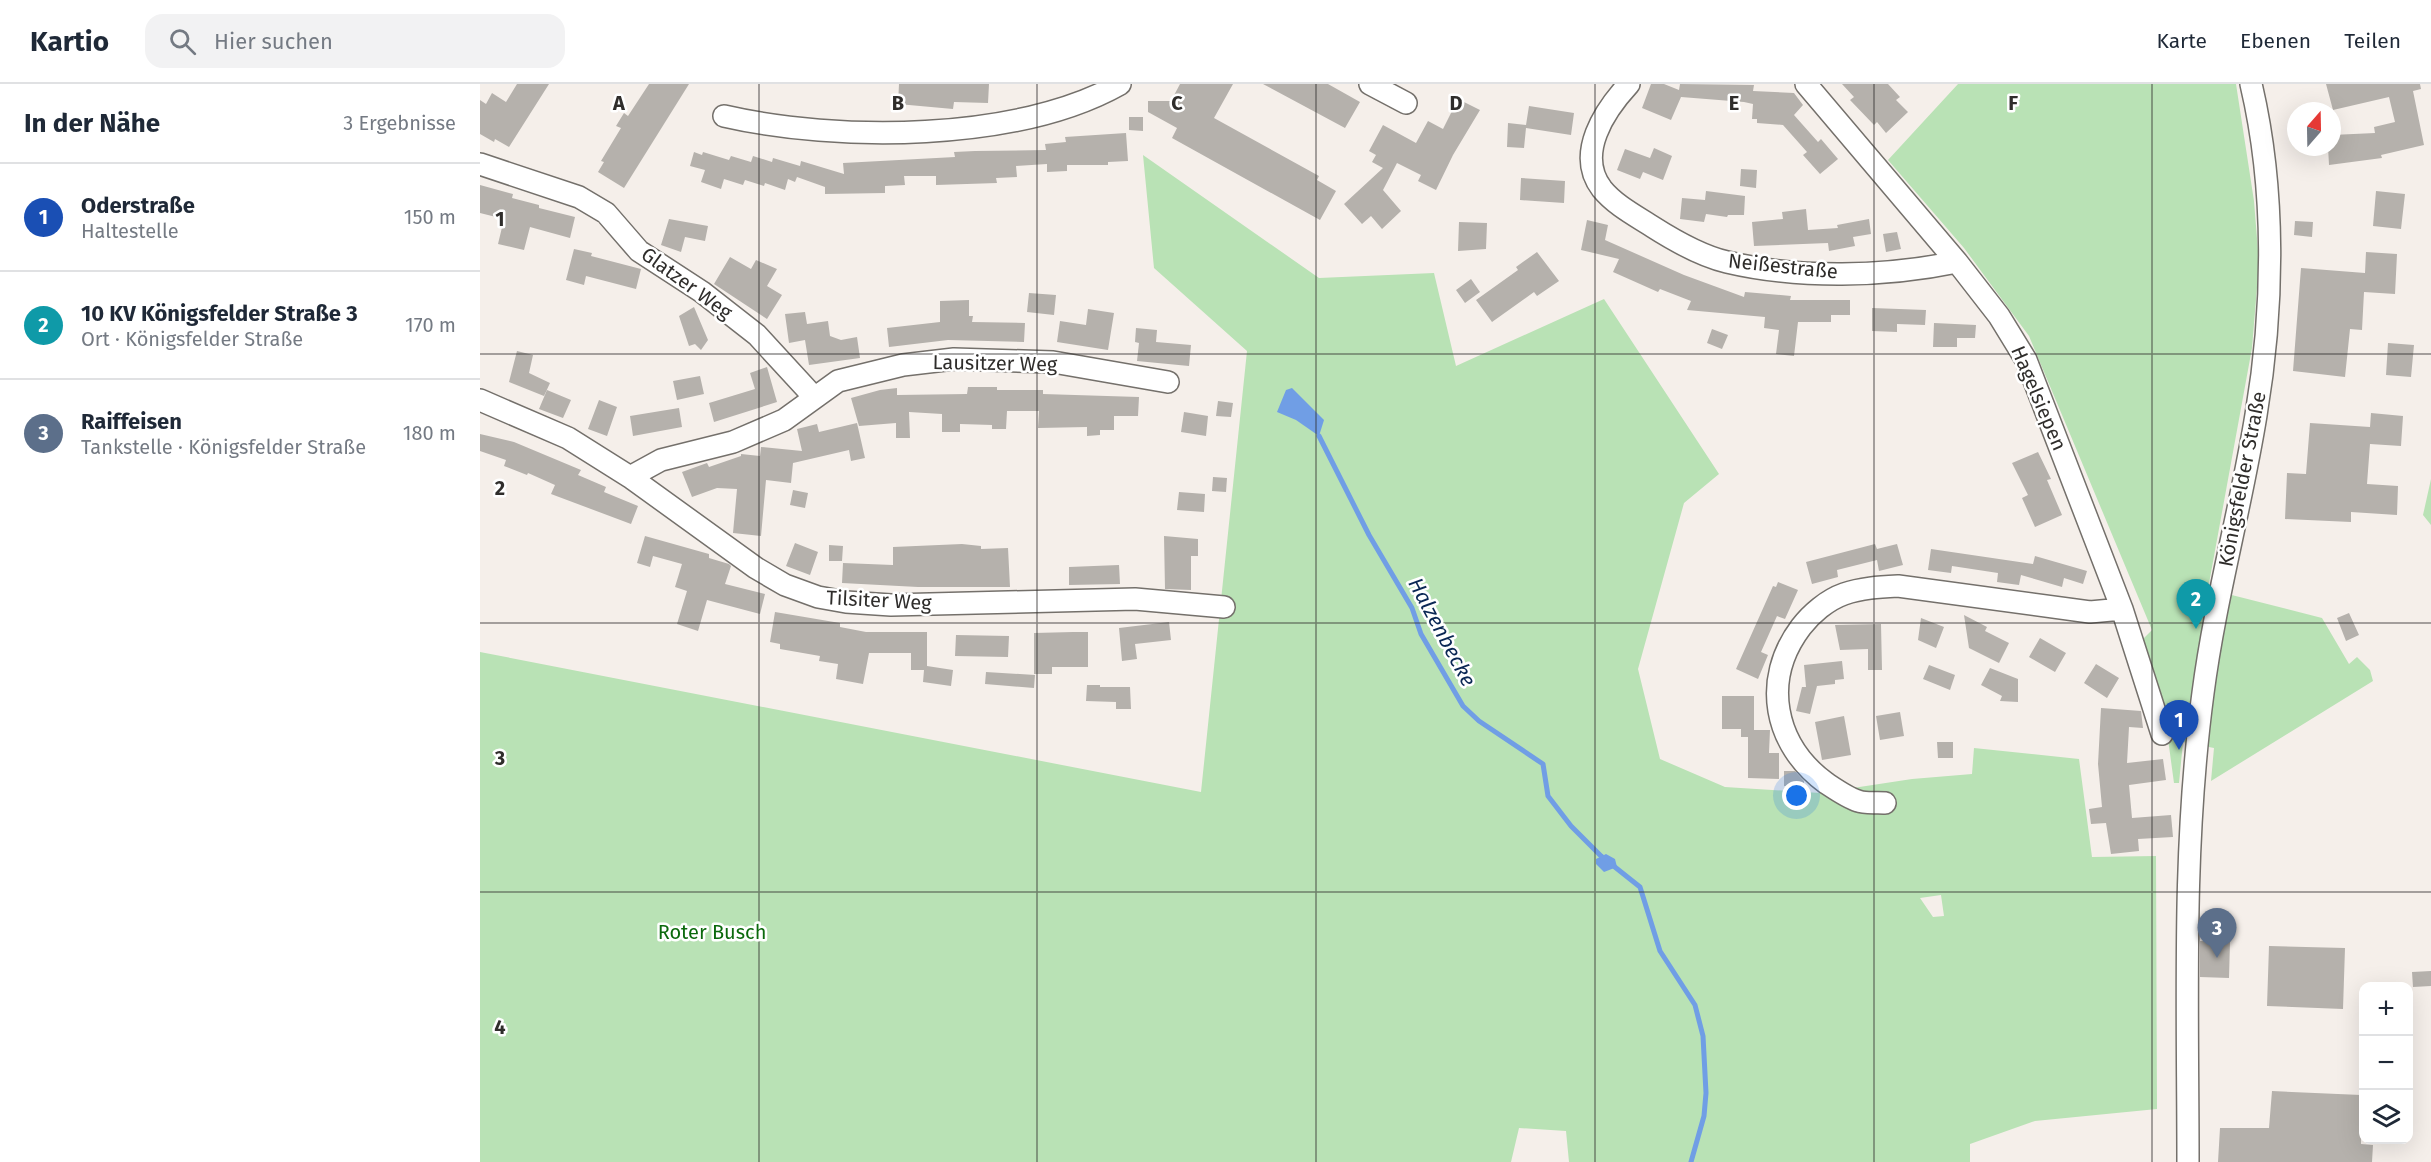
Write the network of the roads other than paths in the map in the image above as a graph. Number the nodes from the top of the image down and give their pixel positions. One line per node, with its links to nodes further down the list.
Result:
1 (1120, 84): 7 (street)
2 (1370, 84): 6 (street)
3 (1629, 84): 9 (street, Neißestraße)
4 (1806, 84): 9 (street, Hagelsiepen)
5 (2251, 84): 18 (street, Königsfelder Straße)
6 (1406, 103)
7 (724, 116)
8 (480, 164): 11 (street, Glatzer Weg)
9 (1958, 262): 15 (street, Hagelsiepen)
10 (1168, 382): 11 (street, Lausitzer Weg)
11 (814, 397): 13 (street, Lausitzer Weg)
12 (480, 400): 13 (street, Tilsiter Weg)
13 (630, 477): 14 (street, Tilsiter Weg)
14 (1224, 607)
15 (2122, 609): 16 (street, Hagelsiepen); 17 (street)
16 (2162, 734)
17 (1885, 803)
18 (2187, 1162)

